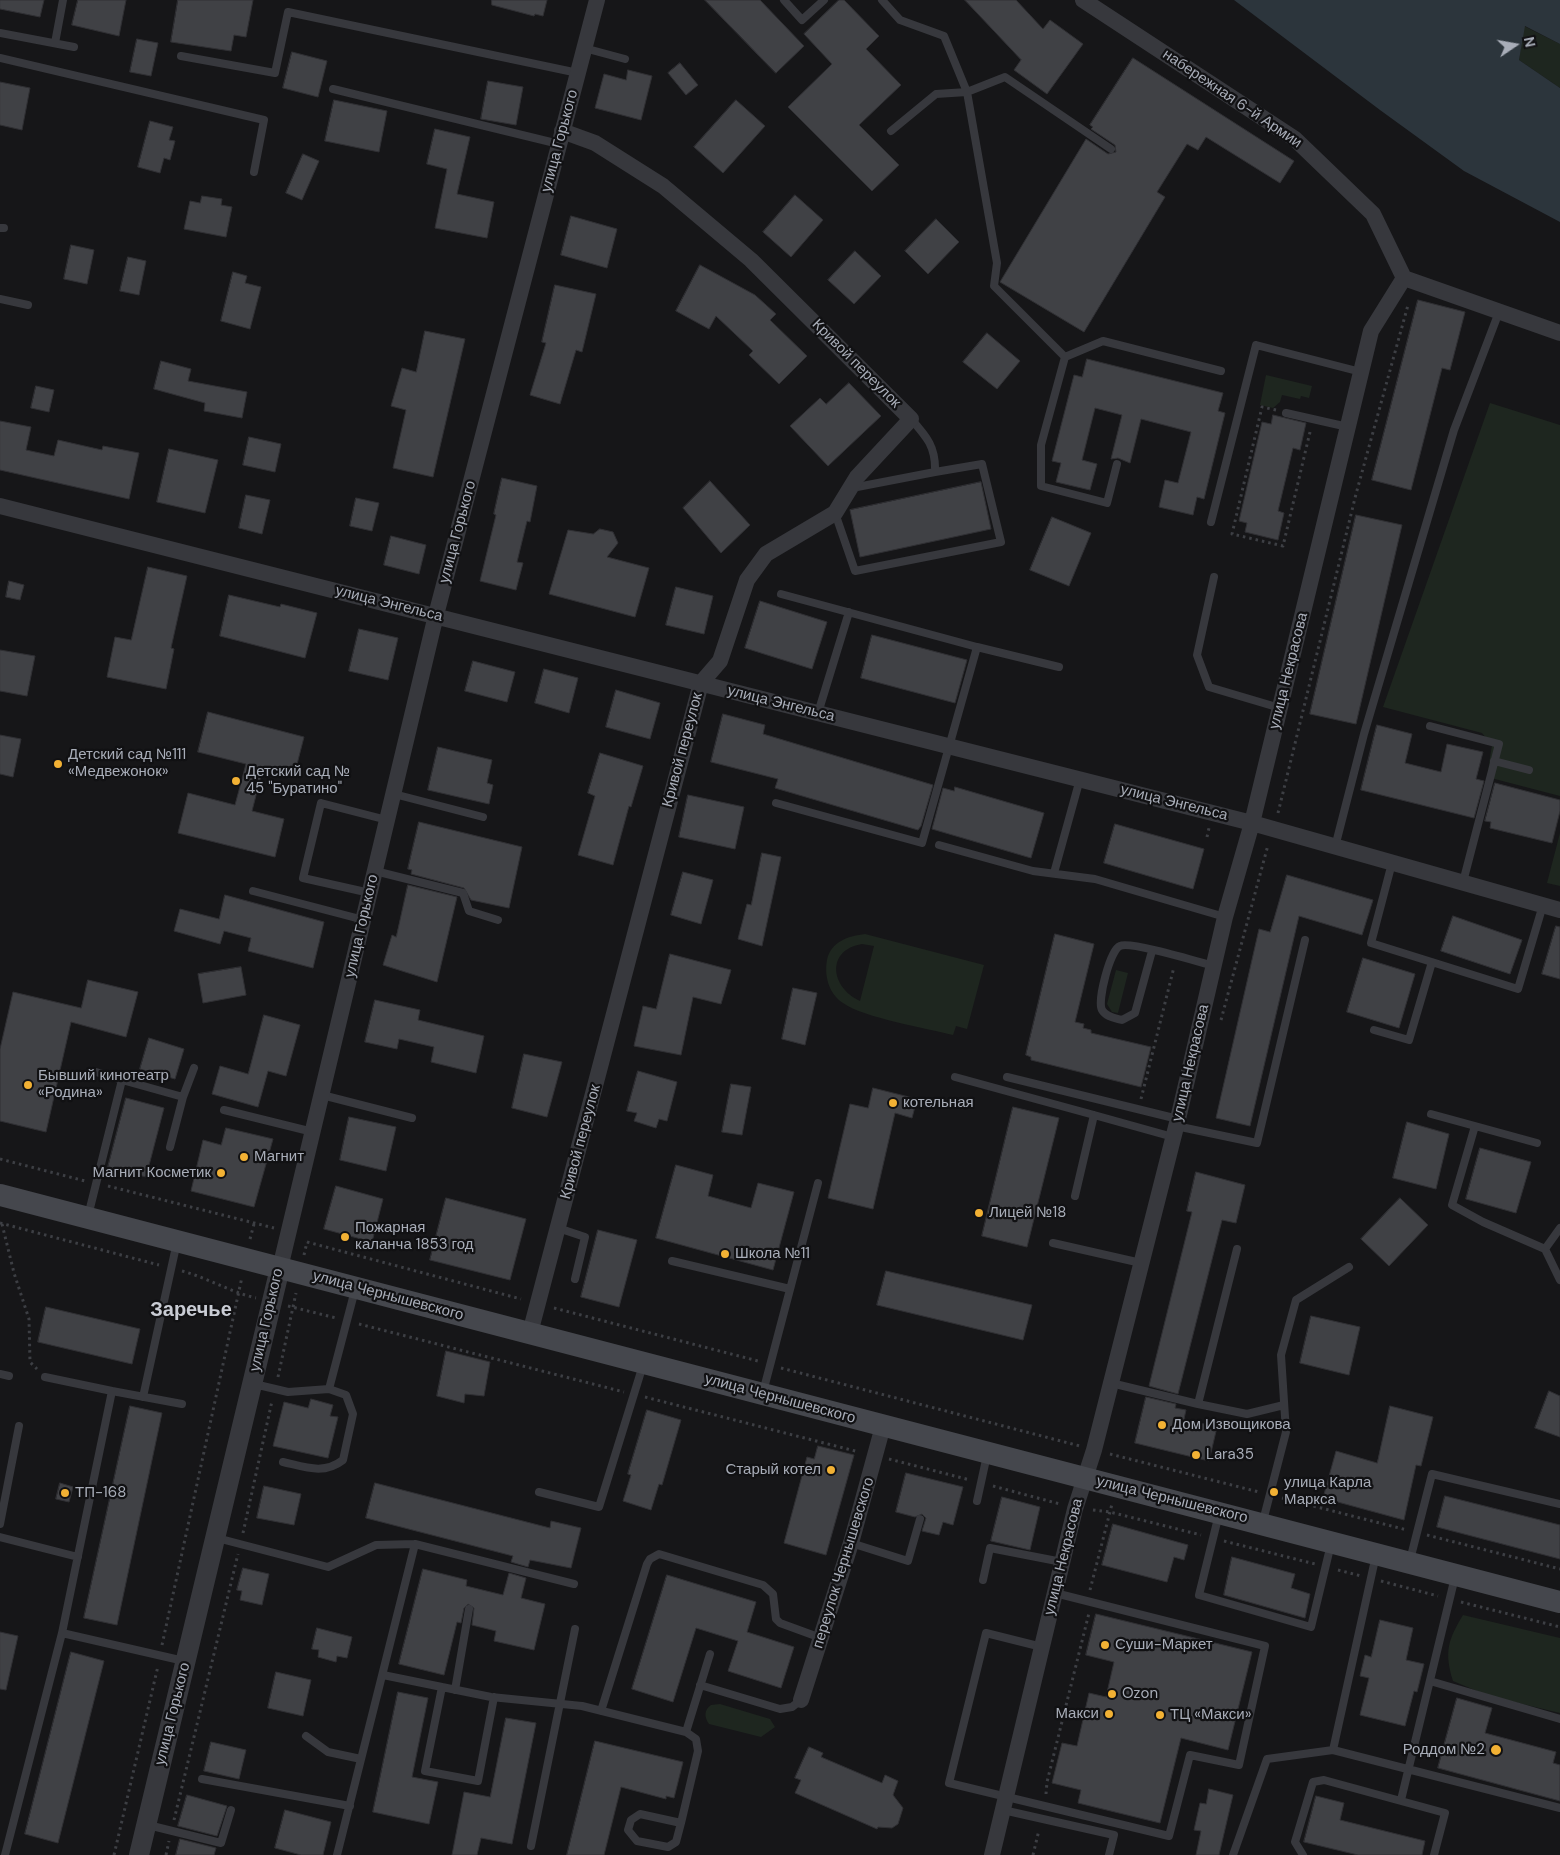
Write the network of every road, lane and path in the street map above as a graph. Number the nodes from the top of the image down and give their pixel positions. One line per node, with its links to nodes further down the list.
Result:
1 (63, 0): 8 (lane)
2 (597, 0): 10 (street, улица Горького)
3 (784, 0): 4 (lane)
4 (824, 0)
5 (882, 0): 16 (lane)
6 (1084, 0): 21 (street, набережная 6-й Армии)
7 (0, 33): 8 (lane)
8 (55, 43): 9 (lane)
9 (74, 47)
10 (584, 48): 13 (lane); 14 (street, улица Горького)
11 (181, 56): 14 (lane)
12 (0, 58): 20 (lane)
13 (625, 59)
14 (578, 73): 18 (street, улица Горького)
15 (333, 89): 18 (lane)
16 (967, 92): 17 (lane); 19 (lane); 26 (lane)
17 (892, 131)
18 (561, 138): 30 (street, Кривой переулок); 42 (street, улица Горького)
19 (1111, 149)
20 (254, 172)
21 (1409, 280): 24 (street); 28 (street, улица Некрасова); 58 (path)
22 (0, 299): 23 (lane)
23 (28, 306)
24 (1499, 312): 25 (street); 60 (lane)
25 (1560, 333)
26 (1065, 357): 27 (lane); 33 (lane)
27 (1221, 371)
28 (1361, 372): 32 (street, улица Некрасова); 38 (lane)
29 (1286, 412): 31 (lane); 31 (path)
30 (911, 419): 34 (lane); 35 (street, Кривой переулок)
31 (1313, 419): 32 (lane)
32 (1348, 427): 46 (street, улица Некрасова)
33 (1117, 464)
34 (935, 472): 35 (lane); 37 (lane)
35 (850, 489): 37 (street, Кривой переулок)
36 (0, 506): 42 (street, улица Энгельса)
37 (835, 513): 45 (street, Кривой переулок)
38 (1211, 522)
39 (1214, 577): 46 (lane)
40 (781, 594): 41 (lane)
41 (849, 612): 43 (lane); 47 (lane)
42 (436, 615): 45 (street, улица Энгельса); 53 (street, улица Горького)
43 (978, 647): 44 (lane); 49 (lane)
44 (1059, 667)
45 (701, 683): 47 (street, улица Энгельса); 103 (street, Кривой переулок)
46 (1280, 708): 57 (street, улица Некрасова)
47 (818, 713): 49 (street, улица Энгельса)
48 (1430, 726): 50 (lane)
49 (948, 746): 52 (street, улица Энгельса); 54 (lane)
50 (1494, 761): 51 (lane); 64 (lane)
51 (1529, 770)
52 (1080, 779): 57 (street, улица Энгельса); 63 (lane)
53 (394, 794): 55 (lane); 56 (street, улица Горького)
54 (776, 803)
55 (483, 817)
56 (387, 820): 62 (street, улица Горького); 66 (lane)
57 (1252, 823): 58 (street, улица Энгельса); 69 (street, улица Некрасова)
58 (1272, 829): 60 (street, улица Энгельса); 77 (path)
59 (939, 845): 63 (lane)
60 (1335, 847): 61 (street, улица Энгельса)
61 (1392, 863): 64 (street, улица Энгельса); 75 (lane)
62 (375, 872): 66 (street, улица Горького); 71 (lane)
63 (1054, 873): 69 (lane)
64 (1462, 882): 67 (street, улица Энгельса)
65 (253, 891): 70 (lane)
66 (370, 893): 70 (street, улица Горького)
67 (1543, 905): 68 (street, улица Энгельса); 75 (lane)
68 (1560, 910)
69 (1226, 917): 76 (street, улица Некрасова)
70 (364, 920): 84 (street, улица Горького)
71 (498, 920)
72 (1305, 940): 92 (lane)
73 (1152, 950): 73 (lane); 74 (lane)
74 (1176, 957): 76 (lane); 86 (path)
75 (1432, 962): 78 (lane)
76 (1214, 966): 92 (street, улица Некрасова)
77 (1219, 1026)
78 (1374, 1030)
79 (194, 1068): 85 (lane)
80 (96, 1072): 83 (lane)
81 (955, 1077): 89 (lane)
82 (1007, 1077): 86 (lane)
83 (122, 1080): 85 (lane); 97 (lane)
84 (322, 1095): 90 (lane); 93 (street, улица Горького)
85 (183, 1097): 95 (lane)
86 (1139, 1109): 92 (lane)
87 (224, 1110): 93 (lane)
88 (1430, 1114): 91 (lane)
89 (1094, 1115): 92 (lane); 100 (lane)
90 (412, 1118)
91 (1475, 1126): 94 (lane); 110 (lane)
92 (1175, 1127): 113 (street, улица Некрасова)
93 (313, 1132): 105 (street, улица Горького)
94 (1537, 1143)
95 (170, 1147)
96 (0, 1159): 97 (path)
97 (96, 1184): 101 (lane); 105 (path)
98 (818, 1184): 120 (lane)
99 (0, 1195): 101 (main road, улица Чернышевского)
100 (1075, 1196)
101 (88, 1218): 106 (main road, улица Чернышевского)
102 (1, 1224): 115 (path); 131 (path)
103 (558, 1228): 117 (lane); 123 (street, Кривой переулок)
104 (1560, 1228): 110 (lane)
105 (289, 1231): 107 (path); 116 (street, улица Горького)
106 (177, 1241): 111 (main road, улица Чернышевского); 115 (lane)
107 (307, 1242): 116 (path); 123 (path)
108 (1053, 1243): 113 (lane)
109 (1237, 1249): 141 (lane)
110 (1545, 1249): 118 (lane)
111 (246, 1259): 116 (main road, улица Чернышевского); 121 (path)
112 (672, 1261): 120 (lane)
113 (1141, 1263): 133 (street, улица Некрасова)
114 (1349, 1267): 142 (lane)
115 (171, 1268): 121 (path); 139 (lane)
116 (290, 1270): 119 (main road, улица Чернышевского); 122 (street, улица Горького); 124 (path)
117 (575, 1279)
118 (1560, 1280)
119 (356, 1288): 125 (lane); 126 (main road, улица Чернышевского)
120 (790, 1289): 128 (lane)
121 (239, 1294): 122 (path); 193 (path)
122 (271, 1302): 132 (street, улица Горького)
123 (538, 1303): 126 (street, Кривой переулок); 128 (path)
124 (293, 1307): 125 (path); 134 (path)
125 (347, 1321): 135 (lane); 137 (path)
126 (530, 1334): 127 (main road, улица Чернышевского)
127 (643, 1363): 137 (lane); 138 (main road, улица Чернышевского)
128 (770, 1364): 138 (lane); 146 (path)
129 (0, 1374): 130 (lane)
130 (9, 1376)
131 (44, 1377): 136 (lane)
132 (252, 1383): 134 (lane); 167 (street, улица Горького)
133 (1111, 1383): 141 (lane); 146 (street, улица Некрасова)
134 (275, 1389): 135 (lane); 170 (path)
135 (330, 1389): 151 (lane)
136 (112, 1391): 139 (lane); 174 (lane)
137 (634, 1394): 149 (path); 155 (lane)
138 (762, 1394): 144 (main road, улица Чернышевского)
139 (143, 1397): 140 (lane)
140 (182, 1404)
141 (1198, 1404): 142 (lane)
142 (1284, 1405): 156 (lane)
143 (20, 1426): 164 (lane)
144 (883, 1426): 147 (main road, улица Чернышевского); 149 (street, переулок Чернышевского)
145 (1113, 1445): 148 (path)
146 (1094, 1450): 148 (path); 152 (street, улица Некрасова)
147 (988, 1453): 152 (main road, улица Чернышевского); 153 (lane)
148 (1111, 1454): 150 (path)
149 (875, 1456): 153 (path); 172 (street, переулок Чернышевского)
150 (1124, 1458): 154 (path); 156 (path)
151 (282, 1462)
152 (1084, 1478): 154 (main road, улица Чернышевского); 159 (street, улица Некрасова)
153 (981, 1483): 157 (lane); 159 (path)
154 (1118, 1486): 160 (path); 161 (main road, улица Чернышевского)
155 (539, 1492)
156 (1270, 1495): 163 (lane); 165 (path)
157 (977, 1501)
158 (1560, 1504): 165 (lane)
159 (1075, 1509): 160 (path); 175 (street, улица Некрасова)
160 (1110, 1512): 168 (path); 185 (path)
161 (1219, 1512): 163 (main road, улица Чернышевского); 168 (lane)
162 (920, 1519): 172 (lane)
163 (1263, 1523): 169 (main road, улица Чернышевского)
164 (0, 1524)
165 (1417, 1532): 176 (lane); 178 (path)
166 (0, 1537): 174 (lane)
167 (215, 1538): 170 (lane); 195 (street, улица Горького)
168 (1212, 1538): 177 (path); 177 (lane)
169 (1332, 1542): 173 (main road, улица Чернышевского); 177 (lane)
170 (240, 1544): 171 (lane); 221 (path)
171 (415, 1544): 182 (lane); 196 (lane)
172 (851, 1544): 191 (street, переулок Чернышевского)
173 (1377, 1554): 176 (main road, улица Чернышевского); 180 (lane)
174 (78, 1557): 190 (lane)
175 (1062, 1562): 181 (lane); 183 (street, улица Некрасова)
176 (1409, 1562): 179 (main road, улица Чернышевского)
177 (1326, 1567): 180 (path)
178 (1560, 1569)
179 (1456, 1575): 184 (lane); 186 (main road, улица Чернышевского)
180 (1371, 1579): 184 (path); 208 (lane)
181 (983, 1580)
182 (574, 1584)
183 (1055, 1593): 185 (lane); 192 (street, улица Некрасова)
184 (1450, 1599): 188 (path); 197 (lane)
185 (1087, 1601): 215 (path); 215 (lane)
186 (1560, 1602)
187 (469, 1609): 200 (lane)
188 (1560, 1627)
189 (575, 1629): 203 (lane)
190 (62, 1633): 193 (lane); 223 (lane)
191 (822, 1638): 202 (street, переулок Чернышевского); 204 (lane)
192 (1042, 1647): 213 (street, улица Некрасова); 213 (lane)
193 (160, 1654): 195 (lane); 224 (path)
194 (710, 1654): 198 (lane)
195 (186, 1661): 220 (street, улица Горького)
196 (382, 1675): 199 (lane); 209 (lane)
197 (1430, 1681): 205 (lane); 210 (lane)
198 (700, 1685): 202 (lane); 206 (lane)
199 (442, 1687): 200 (lane); 201 (lane)
200 (455, 1690): 201 (lane)
201 (494, 1697): 203 (lane)
202 (801, 1700)
203 (559, 1703): 204 (lane); 222 (lane)
204 (601, 1711): 206 (lane)
205 (1560, 1718)
206 (686, 1732): 219 (lane)
207 (306, 1736): 209 (lane)
208 (1333, 1750): 210 (lane); 231 (lane)
209 (361, 1759): 214 (lane)
210 (1409, 1768): 212 (lane); 216 (lane)
211 (202, 1779): 214 (lane)
212 (1400, 1800): 232 (lane); 233 (lane)
213 (1004, 1804): 215 (lane); 218 (lane); 228 (street, улица Некрасова)
214 (350, 1806): 227 (lane)
215 (1046, 1806)
216 (1560, 1808)
217 (231, 1810): 221 (lane)
218 (1042, 1819): 229 (path); 230 (lane)
219 (681, 1823): 219 (lane)
220 (146, 1825): 221 (lane); 225 (street, улица Горького)
221 (171, 1831): 226 (path)
222 (531, 1846)
223 (4, 1855)
224 (114, 1855)
225 (139, 1855)
226 (166, 1855)
227 (337, 1855)
228 (992, 1855)
229 (1033, 1855)
230 (1109, 1855)
231 (1233, 1855)
232 (1303, 1855)
233 (1434, 1855)

